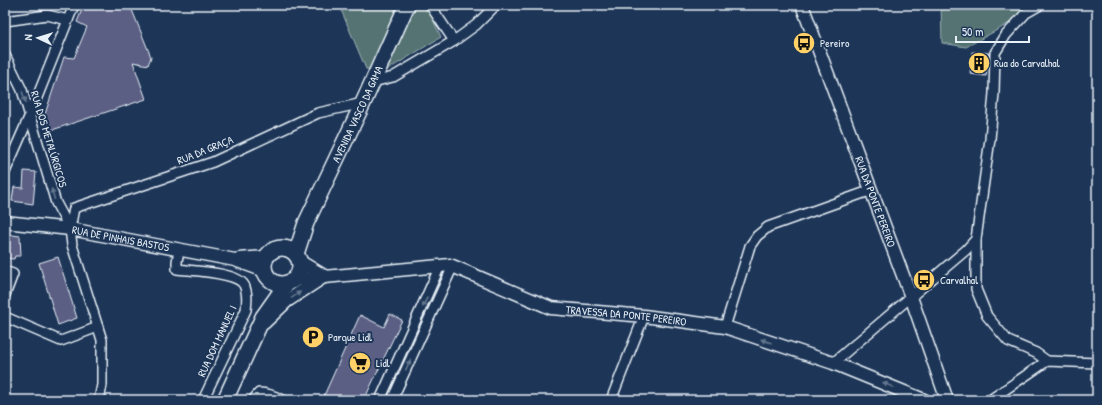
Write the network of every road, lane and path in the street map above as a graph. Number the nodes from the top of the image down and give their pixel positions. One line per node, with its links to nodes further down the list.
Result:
1 (74, 5): 9 (street)
2 (407, 5): 13 (main road, AVENIDA VASCO DA GAMA)
3 (430, 5): 11 (street)
4 (488, 5): 8 (street)
5 (496, 5): 8 (street)
6 (802, 5): 17 (street, RUA DA PONTE PEREIRO)
7 (1040, 5): 20 (street)
8 (486, 15): 11 (street)
9 (68, 20): 10 (street); 15 (street)
10 (5, 22)
11 (454, 41): 13 (street)
12 (5, 55): 15 (street, RUA DOS METALÚRGICOS, one-way to 15)
13 (373, 82): 14 (main road, AVENIDA VASCO DA GAMA)
14 (363, 103): 19 (street, RUA DA GRAÇA); 22 (main road, AVENIDA VASCO DA GAMA)
15 (30, 115): 16 (street); 19 (street, RUA DOS METALÚRGICOS, one-way to 15)
16 (5, 172)
17 (872, 190): 30 (street, RUA DA PONTE PEREIRO); 35 (street)
18 (5, 222): 19 (street, RUA DE PINHAIS BASTOS)
19 (70, 230): 21 (street, RUA DE PINHAIS BASTOS); 34 (street)
20 (976, 239): 30 (street); 36 (street)
21 (179, 249): 25 (street, RUA DE PINHAIS BASTOS); 41 (street, RUA DOM MANUEL I)
22 (293, 254): 25 (main road, AVENIDA VASCO DA GAMA); 27 (street); 28 (main road, AVENIDA VASCO DA GAMA)
23 (440, 266): 24 (street, TRAVESSA DA PONTE PEREIRO); 27 (street, TRAVESSA DA PONTE PEREIRO); 44 (street, one-way to 44)
24 (453, 266): 31 (street, TRAVESSA DA PONTE PEREIRO); 45 (street, one-way to 24)
25 (266, 268): 28 (main road); 33 (main road, AVENIDA VASCO DA GAMA)
26 (5, 271): 29 (street)
27 (324, 276): 28 (street, TRAVESSA DA PONTE PEREIRO); 33 (street, one-way to 27)
28 (290, 282): 33 (main road, AVENIDA VASCO DA GAMA)
29 (5, 295)
30 (911, 297): 37 (street); 48 (street, RUA DA PONTE PEREIRO)
31 (644, 316): 35 (street, TRAVESSA DA PONTE PEREIRO); 46 (street)
32 (5, 317): 34 (street)
33 (260, 324): 42 (main road, AVENIDA VASCO DA GAMA)
34 (98, 327): 40 (street)
35 (725, 327): 37 (street, TRAVESSA DA PONTE PEREIRO, one-way to 35)
36 (1047, 361): 38 (street); 49 (street)
37 (833, 363): 47 (street, TRAVESSA DA PONTE PEREIRO, one-way to 37)
38 (1097, 363)
39 (256, 396): 43 (street)
40 (99, 400)
41 (203, 400)
42 (225, 400)
43 (283, 400)
44 (380, 400)
45 (392, 400)
46 (611, 400)
47 (924, 400)
48 (947, 400)
49 (990, 400)

